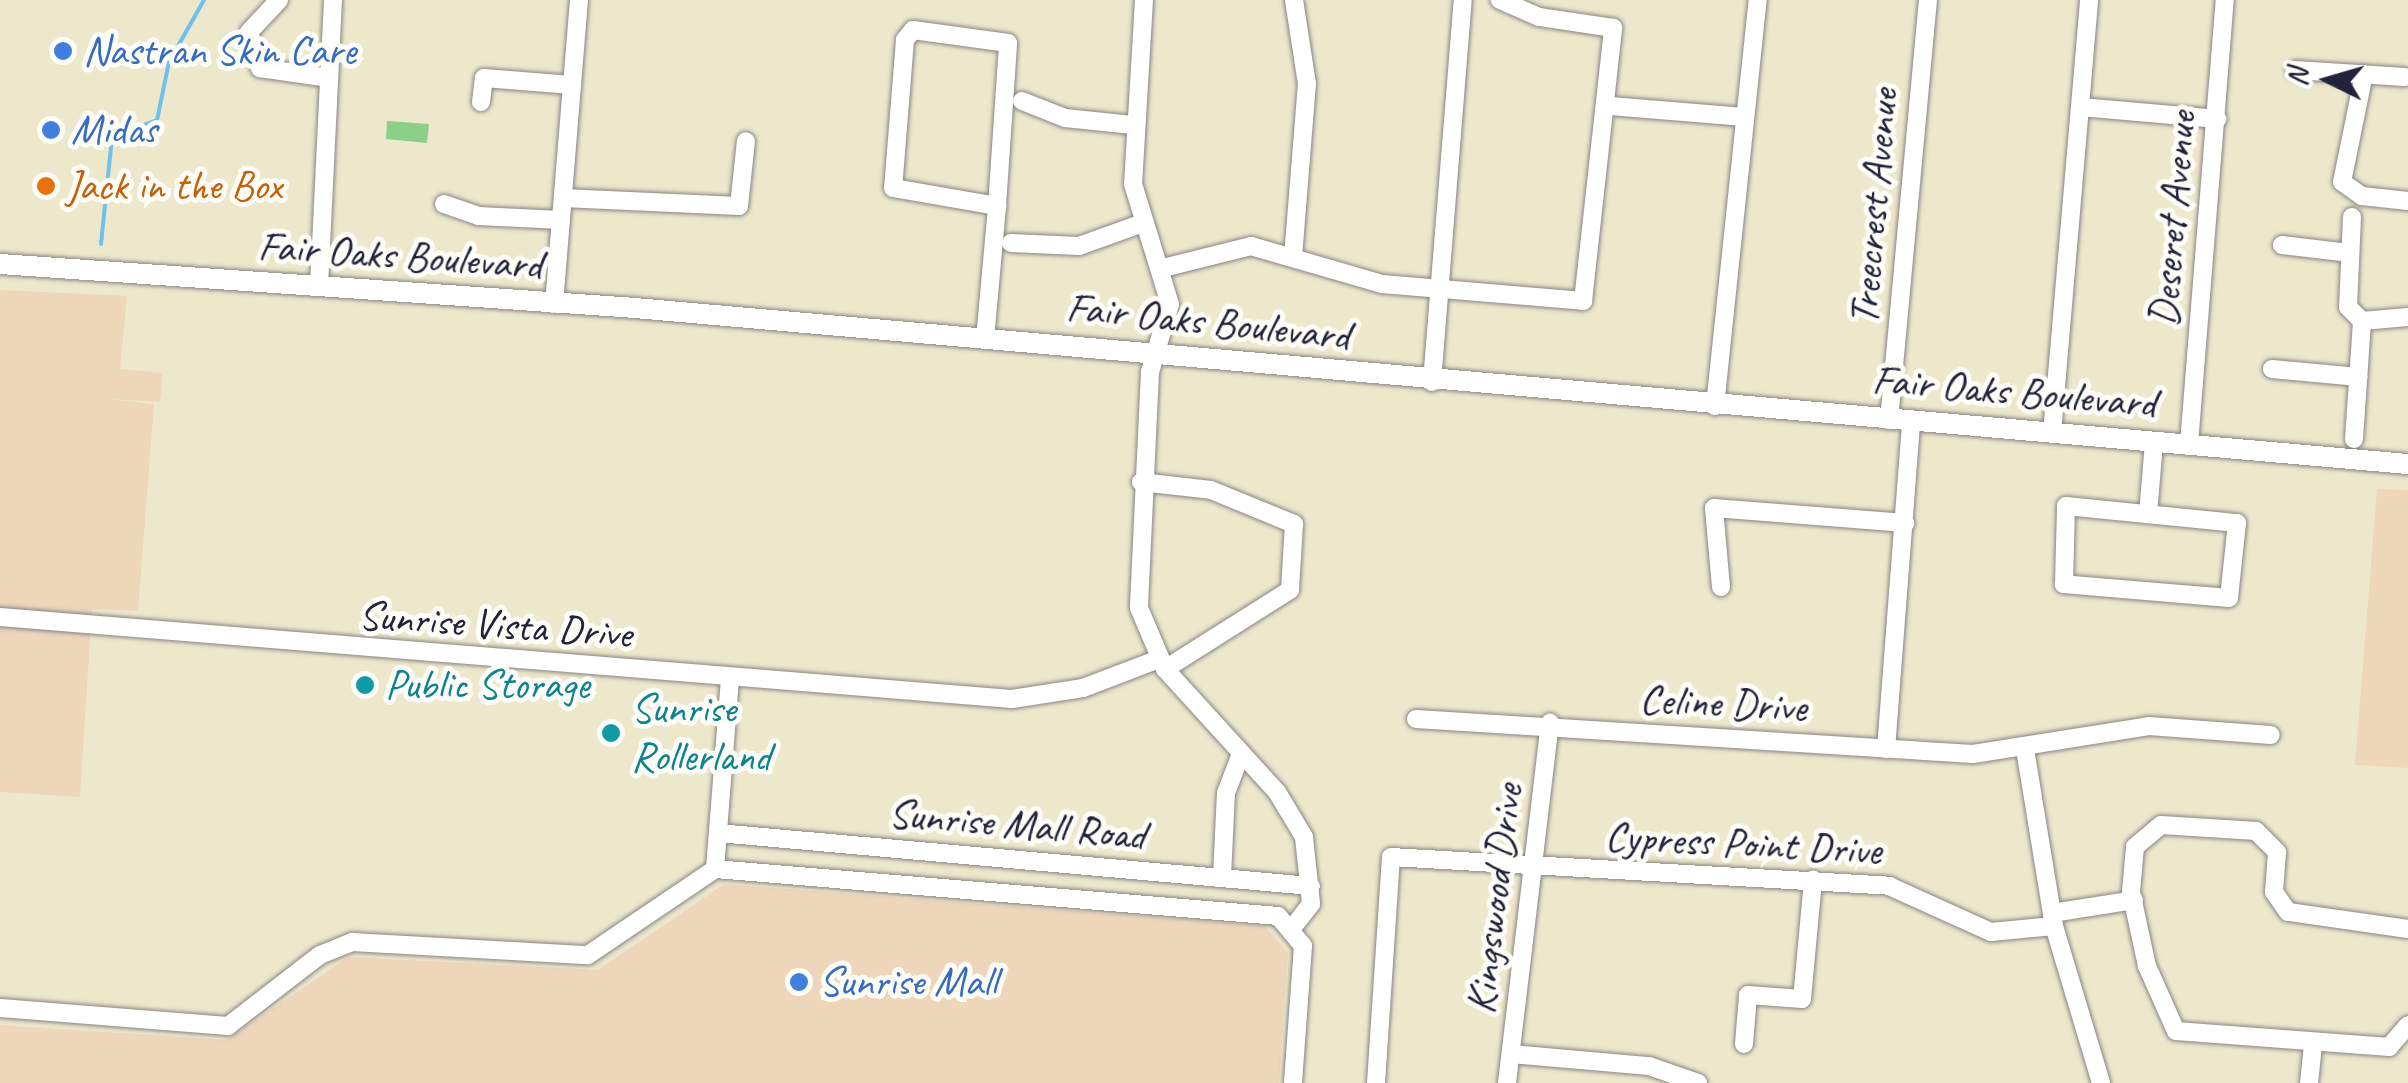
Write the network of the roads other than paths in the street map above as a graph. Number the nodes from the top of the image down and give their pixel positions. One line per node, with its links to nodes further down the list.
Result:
1 (280, 0): 15 (street)
2 (333, 0): 15 (street)
3 (579, 0): 16 (street)
4 (1144, 0): 23 (street)
5 (1294, 0): 35 (street)
6 (1463, 0): 39 (street)
7 (1500, 0): 19 (street)
8 (1758, 0): 21 (street)
9 (1928, 0): 49 (street, Treecrest Avenue)
10 (2089, 0): 20 (street)
11 (2226, 0): 22 (street, Deseret Avenue)
12 (2295, 70): 13 (street)
13 (2364, 74): 14 (street); 26 (street)
14 (2406, 77)
15 (329, 78): 38 (street)
16 (572, 85): 18 (street); 25 (street)
17 (1022, 101): 23 (street)
18 (481, 102)
19 (1610, 106): 21 (street); 39 (street)
20 (2081, 107): 22 (street); 51 (street)
21 (1745, 117): 48 (street)
22 (2217, 119): 54 (street, Deseret Avenue)
23 (1133, 126): 31 (street)
24 (746, 140): 25 (street)
25 (563, 198): 30 (street)
26 (2408, 201)
27 (444, 204): 30 (street)
28 (997, 206): 28 (street); 43 (street)
29 (2352, 217): 34 (street)
30 (561, 220): 40 (street)
31 (1143, 224): 32 (street); 37 (street)
32 (1012, 243)
33 (2282, 245): 34 (street)
34 (2349, 253): 42 (street)
35 (1293, 257): 37 (street); 39 (street)
36 (0, 264): 38 (main road, Fair Oaks Boulevard)
37 (1163, 268): 44 (street)
38 (319, 286): 40 (main road, Fair Oaks Boulevard)
39 (1440, 287): 47 (street)
40 (554, 304): 43 (main road, Fair Oaks Boulevard)
41 (2408, 317): 42 (street)
42 (2362, 322): 46 (street)
43 (984, 339): 44 (main road, Fair Oaks Boulevard)
44 (1158, 353): 47 (main road, Fair Oaks Boulevard); 56 (street)
45 (2272, 369): 46 (street)
46 (2360, 377): 52 (street)
47 (1432, 382): 48 (main road, Fair Oaks Boulevard)
48 (1716, 406): 49 (main road, Fair Oaks Boulevard)
49 (1889, 420): 50 (main road, Fair Oaks Boulevard)
50 (1911, 422): 51 (main road, Fair Oaks Boulevard); 58 (street)
51 (2052, 433): 53 (main road, Fair Oaks Boulevard)
52 (2354, 439)
53 (2154, 442): 54 (main road, Fair Oaks Boulevard); 57 (street)
54 (2189, 444): 55 (main road, Fair Oaks Boulevard)
55 (2408, 464)
56 (1141, 482): 61 (street); 61 (street, Sunrise Vista Drive)
57 (2148, 514): 57 (street)
58 (1905, 523): 59 (street); 66 (street)
59 (1721, 587)
60 (0, 617): 62 (street, Sunrise Vista Drive)
61 (1162, 664): 62 (street, Sunrise Vista Drive); 68 (street)
62 (730, 678): 69 (street)
63 (1416, 720): 64 (street, Celine Drive)
64 (1550, 722): 66 (street, Celine Drive); 70 (street, Kingswood Drive)
65 (2271, 735): 67 (street, Celine Drive)
66 (1886, 749): 67 (street, Celine Drive)
67 (2025, 749): 76 (street)
68 (1240, 756): 72 (street); 74 (street)
69 (718, 833): 71 (street); 72 (street, Sunrise Mall Road)
70 (1536, 866): 73 (street, Cypress Point Drive); 83 (street, Kingswood Drive); 85 (street, Cypress Point Drive)
71 (715, 869): 77 (street); 79 (street)
72 (1222, 877): 74 (street, Sunrise Mall Road)
73 (1812, 880): 76 (street, Cypress Point Drive); 81 (street)
74 (1311, 886): 77 (street)
75 (2134, 900): 76 (street, Cypress Point Drive); 78 (street); 82 (street)
76 (2053, 920): 88 (street)
77 (1294, 926): 84 (street)
78 (2408, 930)
79 (0, 1008)
80 (2408, 1024): 82 (street)
81 (1744, 1044)
82 (2313, 1044): 89 (street)
83 (1511, 1054): 86 (street, Kingswood Drive); 87 (street)
84 (1293, 1083)
85 (1376, 1083)
86 (1507, 1083)
87 (1698, 1083)
88 (2101, 1083)
89 (2310, 1083)

